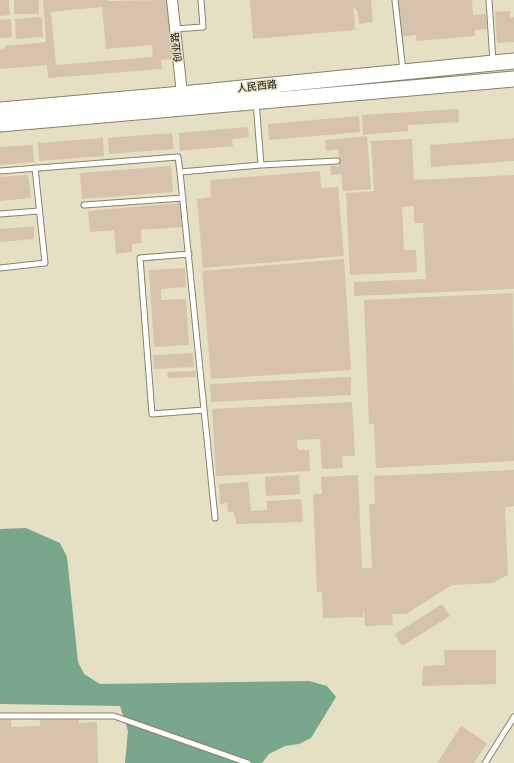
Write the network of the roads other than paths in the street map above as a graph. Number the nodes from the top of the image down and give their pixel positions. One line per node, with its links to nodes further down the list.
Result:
1 (172, 0): 5 (street, 创业路)
2 (201, 0): 5 (lane)
3 (395, 0): 8 (lane)
4 (489, 0): 7 (lane)
5 (175, 29): 10 (street, 创业路)
6 (514, 61): 7 (main road, 人民西路)
7 (493, 63): 8 (main road, 人民西路)
8 (403, 72): 10 (main road, 人民西路)
9 (514, 78): 11 (main road, 人民西路)
10 (182, 94): 12 (main road, 人民西路)
11 (256, 101): 13 (main road, 人民西路); 15 (lane)
12 (0, 110)
13 (0, 124)
14 (337, 161): 15 (lane)
15 (261, 165): 18 (lane)
16 (35, 168): 17 (lane); 18 (lane); 21 (lane)
17 (0, 171)
18 (180, 172): 19 (lane)
19 (183, 198): 20 (lane); 23 (lane)
20 (84, 205)
21 (40, 211): 22 (lane); 24 (lane)
22 (0, 214)
23 (188, 254): 25 (lane); 25 (lane)
24 (0, 268)
25 (204, 410): 26 (lane)
26 (215, 518)
27 (0, 716): 29 (lane)
28 (514, 717): 30 (lane)
29 (248, 763)
30 (485, 763)

